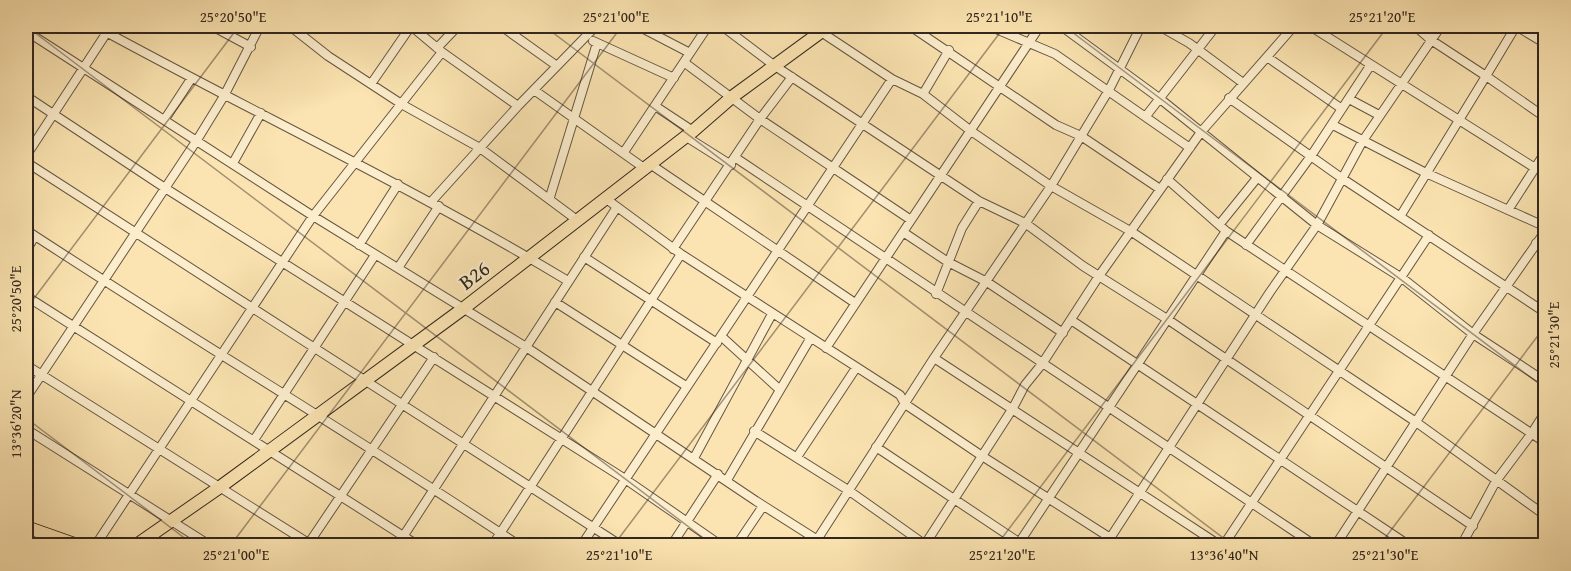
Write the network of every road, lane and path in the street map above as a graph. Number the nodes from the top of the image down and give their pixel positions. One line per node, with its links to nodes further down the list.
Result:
1 (95, 26): 25 (street)
2 (212, 26): 33 (street)
3 (260, 26): 33 (street)
4 (290, 26): 26 (street)
5 (411, 26): 34 (street); 51 (street)
6 (458, 26): 34 (street)
7 (501, 26): 40 (street)
8 (596, 26): 28 (street)
9 (638, 26): 37 (street)
10 (708, 26): 37 (street)
11 (722, 26): 41 (street)
12 (910, 26): 35 (street)
13 (988, 26): 31 (street)
14 (1040, 26): 31 (street)
15 (1061, 26): 43 (street)
16 (1141, 26): 43 (street)
17 (1159, 26): 36 (street)
18 (1216, 26): 36 (street)
19 (1294, 26): 38 (street)
20 (1310, 26): 42 (street)
21 (1415, 26): 29 (street)
22 (1441, 26): 29 (street)
23 (1516, 26): 32 (street); 45 (street)
24 (820, 27): 41 (highway, B26); 49 (street)
25 (109, 29): 44 (street); 48 (street)
26 (302, 29): 51 (street)
27 (26, 31): 44 (street)
28 (586, 37): 30 (street); 40 (street)
29 (1431, 40): 45 (street); 52 (street)
30 (597, 43): 47 (street); 70 (street)
31 (1028, 43): 53 (street); 55 (street)
32 (1545, 44)
33 (251, 47): 58 (street)
34 (440, 50): 63 (street); 64 (street)
35 (949, 50): 53 (street); 56 (street)
36 (1198, 50): 50 (street); 60 (street)
37 (690, 53): 39 (street)
38 (1267, 57): 50 (street); 66 (street)
39 (685, 63): 47 (street); 59 (street)
40 (557, 66): 54 (street)
41 (775, 66): 46 (street); 59 (highway, B26)
42 (1370, 66): 52 (street); 62 (street)
43 (1119, 67): 55 (street); 60 (street)
44 (85, 68): 68 (street); 74 (street)
45 (1486, 76): 73 (street); 75 (street)
46 (792, 77): 72 (street); 76 (street)
47 (674, 78): 65 (street)
48 (191, 79): 58 (street); 74 (street)
49 (891, 79): 56 (street); 76 (street)
50 (1243, 83): 61 (street)
51 (371, 84): 63 (street)
52 (1399, 84): 69 (street); 75 (street)
53 (999, 85): 78 (street); 81 (street)
54 (534, 90): 64 (street); 70 (street)
55 (1109, 90): 71 (street); 81 (street)
56 (923, 94): 78 (street)
57 (26, 96): 68 (street)
58 (224, 96): 67 (street); 82 (street)
59 (732, 97): 72 (street); 80 (highway, B26)
60 (1159, 98): 71 (street); 79 (street)
61 (1229, 98): 79 (street); 89 (street)
62 (1349, 99): 66 (street); 69 (street)
63 (403, 105): 84 (street); 90 (street)
64 (518, 106): 84 (street)
65 (655, 106): 80 (street); 87 (street)
66 (1342, 109): 77 (street)
67 (261, 113): 90 (street); 93 (street)
68 (54, 114): 88 (street); 104 (street)
69 (1379, 115): 83 (street)
70 (574, 116): 87 (street); 106 (street)
71 (1146, 116): 85 (street)
72 (760, 118): 92 (street); 95 (street)
73 (1545, 118)
74 (165, 119): 82 (street)
75 (1457, 120): 96 (street); 97 (street)
76 (862, 123): 95 (street); 98 (street)
77 (1333, 125): 83 (street); 89 (street)
78 (970, 131): 98 (street); 103 (street)
79 (1201, 132): 85 (street); 99 (street)
80 (689, 134): 92 (street); 94 (highway, B26)
81 (1081, 136): 103 (street); 105 (street)
82 (197, 140): 93 (street); 104 (street)
83 (1362, 142): 97 (street); 101 (street)
84 (480, 147): 106 (street); 111 (street)
85 (1190, 148): 100 (street)
86 (1545, 151): 96 (street)
87 (624, 152): 94 (street)
88 (26, 156)
89 (1311, 156): 101 (street); 107 (street)
90 (355, 161): 102 (street); 116 (street)
91 (26, 162): 126 (street)
92 (734, 162): 110 (street); 113 (street)
93 (233, 163): 116 (street)
94 (647, 166): 108 (highway, B26); 110 (street)
95 (832, 167): 113 (street); 118 (street)
96 (1534, 168): 114 (street)
97 (1426, 173): 114 (street); 115 (street)
98 (942, 175): 109 (street); 118 (street)
99 (1257, 178): 107 (street); 121 (street)
100 (1167, 179): 105 (street); 121 (street)
101 (1342, 179): 115 (street); 120 (street)
102 (398, 183): 111 (street); 130 (street)
103 (1051, 186): 119 (street); 125 (street)
104 (165, 188): 126 (street); 140 (street)
105 (1160, 189): 125 (street)
106 (550, 197): 117 (street)
107 (1282, 197): 120 (street); 131 (street)
108 (605, 198): 112 (street); 117 (highway, B26)
109 (979, 201): 119 (street); 141 (street)
110 (705, 202): 134 (street); 135 (street)
111 (435, 204): 137 (street); 142 (street)
112 (617, 207): 134 (street); 138 (street)
113 (807, 208): 135 (street); 139 (street)
114 (1508, 210): 122 (street)
115 (1401, 215): 127 (street)
116 (313, 216): 130 (street); 140 (street)
117 (577, 220): 137 (highway, B26)
118 (911, 220): 124 (street)
119 (1025, 223): 145 (street); 149 (street)
120 (1317, 225): 143 (street); 146 (street)
121 (1223, 228): 131 (street); 144 (street)
122 (1545, 229): 129 (street)
123 (26, 230): 128 (street)
124 (903, 232): 139 (street); 141 (street)
125 (1132, 232): 144 (street); 145 (street)
126 (136, 233): 147 (street); 158 (street)
127 (1429, 235): 146 (street); 150 (street)
128 (35, 236): 133 (street); 147 (street)
129 (1536, 243): 132 (street); 150 (street)
130 (359, 245): 136 (street)
131 (1246, 245): 143 (street)
132 (1545, 250)
133 (26, 251)
134 (677, 251): 153 (street); 155 (street)
135 (778, 251): 153 (street); 157 (street)
136 (375, 255): 142 (street); 154 (street)
137 (529, 257): 148 (street); 159 (highway, B26)
138 (584, 257): 148 (street); 155 (street)
139 (884, 259): 151 (street); 157 (street)
140 (282, 262): 154 (street); 158 (street)
141 (948, 262): 149 (street); 151 (street)
142 (398, 268): 159 (street)
143 (1285, 270): 163 (street); 167 (street)
144 (1195, 275): 163 (street); 164 (street)
145 (1099, 276): 164 (street); 165 (street)
146 (1401, 278): 167 (street); 169 (street)
147 (104, 281): 166 (street); 177 (street)
148 (568, 281): 156 (street)
149 (987, 282): 161 (street); 168 (street)
150 (1507, 285): 160 (street); 169 (street)
151 (936, 294): 161 (street)
152 (26, 296): 166 (street)
153 (747, 296): 162 (street); 171 (street)
154 (346, 300): 172 (street); 176 (street)
155 (649, 301): 171 (street); 173 (street)
156 (555, 302): 173 (street); 174 (street)
157 (855, 303): 175 (street)
158 (251, 308): 176 (street); 177 (street)
159 (464, 308): 172 (highway, B26); 174 (street)
160 (1545, 312)
161 (965, 313): 179 (street); 182 (street)
162 (772, 314): 170 (street); 181 (street)
163 (1255, 316): 180 (street); 186 (street)
164 (1167, 319): 180 (street); 183 (street)
165 (1071, 320): 168 (street); 183 (street)
166 (74, 326): 187 (street); 197 (street)
167 (1369, 327): 186 (street); 188 (street)
168 (1063, 333): 182 (street)
169 (1473, 334): 188 (street); 190 (street)
170 (810, 339): 175 (street); 192 (street)
171 (719, 340): 181 (street); 191 (street)
172 (412, 344): 178 (street); 189 (highway, B26)
173 (621, 346): 191 (street); 193 (street)
174 (526, 347): 193 (street); 195 (street)
175 (826, 348): 185 (street)
176 (314, 349): 189 (street); 194 (street)
177 (220, 355): 194 (street); 197 (street)
178 (434, 357): 195 (street); 198 (street)
179 (934, 358): 199 (street); 201 (street)
180 (1227, 359): 200 (street); 205 (street)
181 (747, 360): 192 (street); 223 (street)
182 (1042, 364): 201 (street); 202 (street)
183 (1137, 364): 200 (street); 202 (street)
184 (26, 365): 187 (street)
185 (856, 368): 199 (street); 222 (street)
186 (1339, 372): 205 (street); 206 (street)
187 (40, 375): 196 (street); 217 (street)
188 (1446, 376): 206 (street); 210 (street)
189 (364, 380): 198 (street); 204 (highway, B26)
190 (1545, 382)
191 (686, 386): 209 (street)
192 (779, 389): 208 (street)
193 (592, 391): 209 (street); 211 (street)
194 (283, 394): 204 (street); 212 (street)
195 (494, 396): 211 (street); 214 (street)
196 (26, 398)
197 (189, 399): 212 (street); 217 (street)
198 (402, 403): 214 (street); 218 (street)
199 (904, 404): 215 (street); 221 (street)
200 (1197, 404): 216 (street); 224 (street)
201 (1013, 408): 220 (street); 221 (street)
202 (1108, 409): 216 (street); 220 (street)
203 (1545, 411): 210 (street)
204 (318, 414): 218 (street); 219 (highway, B26)
205 (1310, 416): 224 (street); 225 (street)
206 (1416, 422): 225 (street); 229 (street)
207 (26, 429): 235 (street)
208 (754, 431): 222 (street); 228 (street)
209 (657, 433): 223 (street); 227 (street)
210 (1532, 433): 213 (street); 229 (street)
211 (561, 439): 227 (street); 230 (street)
212 (254, 440): 219 (street)
213 (1545, 443)
214 (464, 444): 230 (street); 232 (street)
215 (876, 447): 233 (street); 238 (street)
216 (1169, 447): 234 (street); 239 (street)
217 (159, 448): 231 (street); 235 (street)
218 (372, 448): 232 (street); 236 (street)
219 (270, 450): 231 (highway, B26); 236 (street)
220 (1079, 453): 234 (street); 237 (street)
221 (982, 456): 237 (street); 238 (street)
222 (797, 457): 233 (street)
223 (694, 458): 226 (street)
224 (1281, 458): 239 (street); 241 (street)
225 (1387, 468): 241 (street); 246 (street)
226 (718, 474): 228 (street); 244 (street)
227 (625, 479): 244 (street); 247 (street)
228 (727, 480): 240 (street)
229 (1496, 482): 242 (street); 246 (street)
230 (530, 486): 247 (street); 248 (street)
231 (220, 487): 243 (highway, B26); 253 (street)
232 (434, 490): 248 (street); 249 (street)
233 (848, 490): 251 (street); 254 (street)
234 (1140, 493): 250 (street); 272 (street)
235 (130, 495): 243 (street); 257 (street)
236 (340, 495): 249 (street); 253 (street)
237 (1049, 497): 250 (street); 255 (street)
238 (953, 500): 254 (street); 255 (street)
239 (1253, 501): 272 (street); 273 (street)
240 (763, 506): 251 (street); 268 (street)
241 (1358, 510): 274 (street); 275 (street)
242 (1545, 516)
243 (173, 521): 258 (highway, B26); 259 (street)
244 (688, 521): 266 (street); 267 (street)
245 (26, 526): 252 (highway)
246 (1473, 526): 276 (street)
247 (593, 527): 264 (street); 265 (street)
248 (501, 533): 262 (street); 263 (street)
249 (403, 536): 260 (street); 261 (street)
250 (1111, 537): 270 (street); 271 (street)
251 (815, 542): 269 (street)
252 (66, 543): 256 (highway)
253 (309, 545)
254 (926, 545)
255 (1020, 545)
256 (80, 546)
257 (95, 546)
258 (135, 546)
259 (211, 546)
260 (397, 546)
261 (418, 546)
262 (492, 546)
263 (520, 546)
264 (581, 546)
265 (622, 546)
266 (671, 546)
267 (722, 546)
268 (736, 546)
269 (827, 546)
270 (1106, 546)
271 (1123, 546)
272 (1222, 546)
273 (1317, 546)
274 (1335, 546)
275 (1410, 546)
276 (1461, 546)

